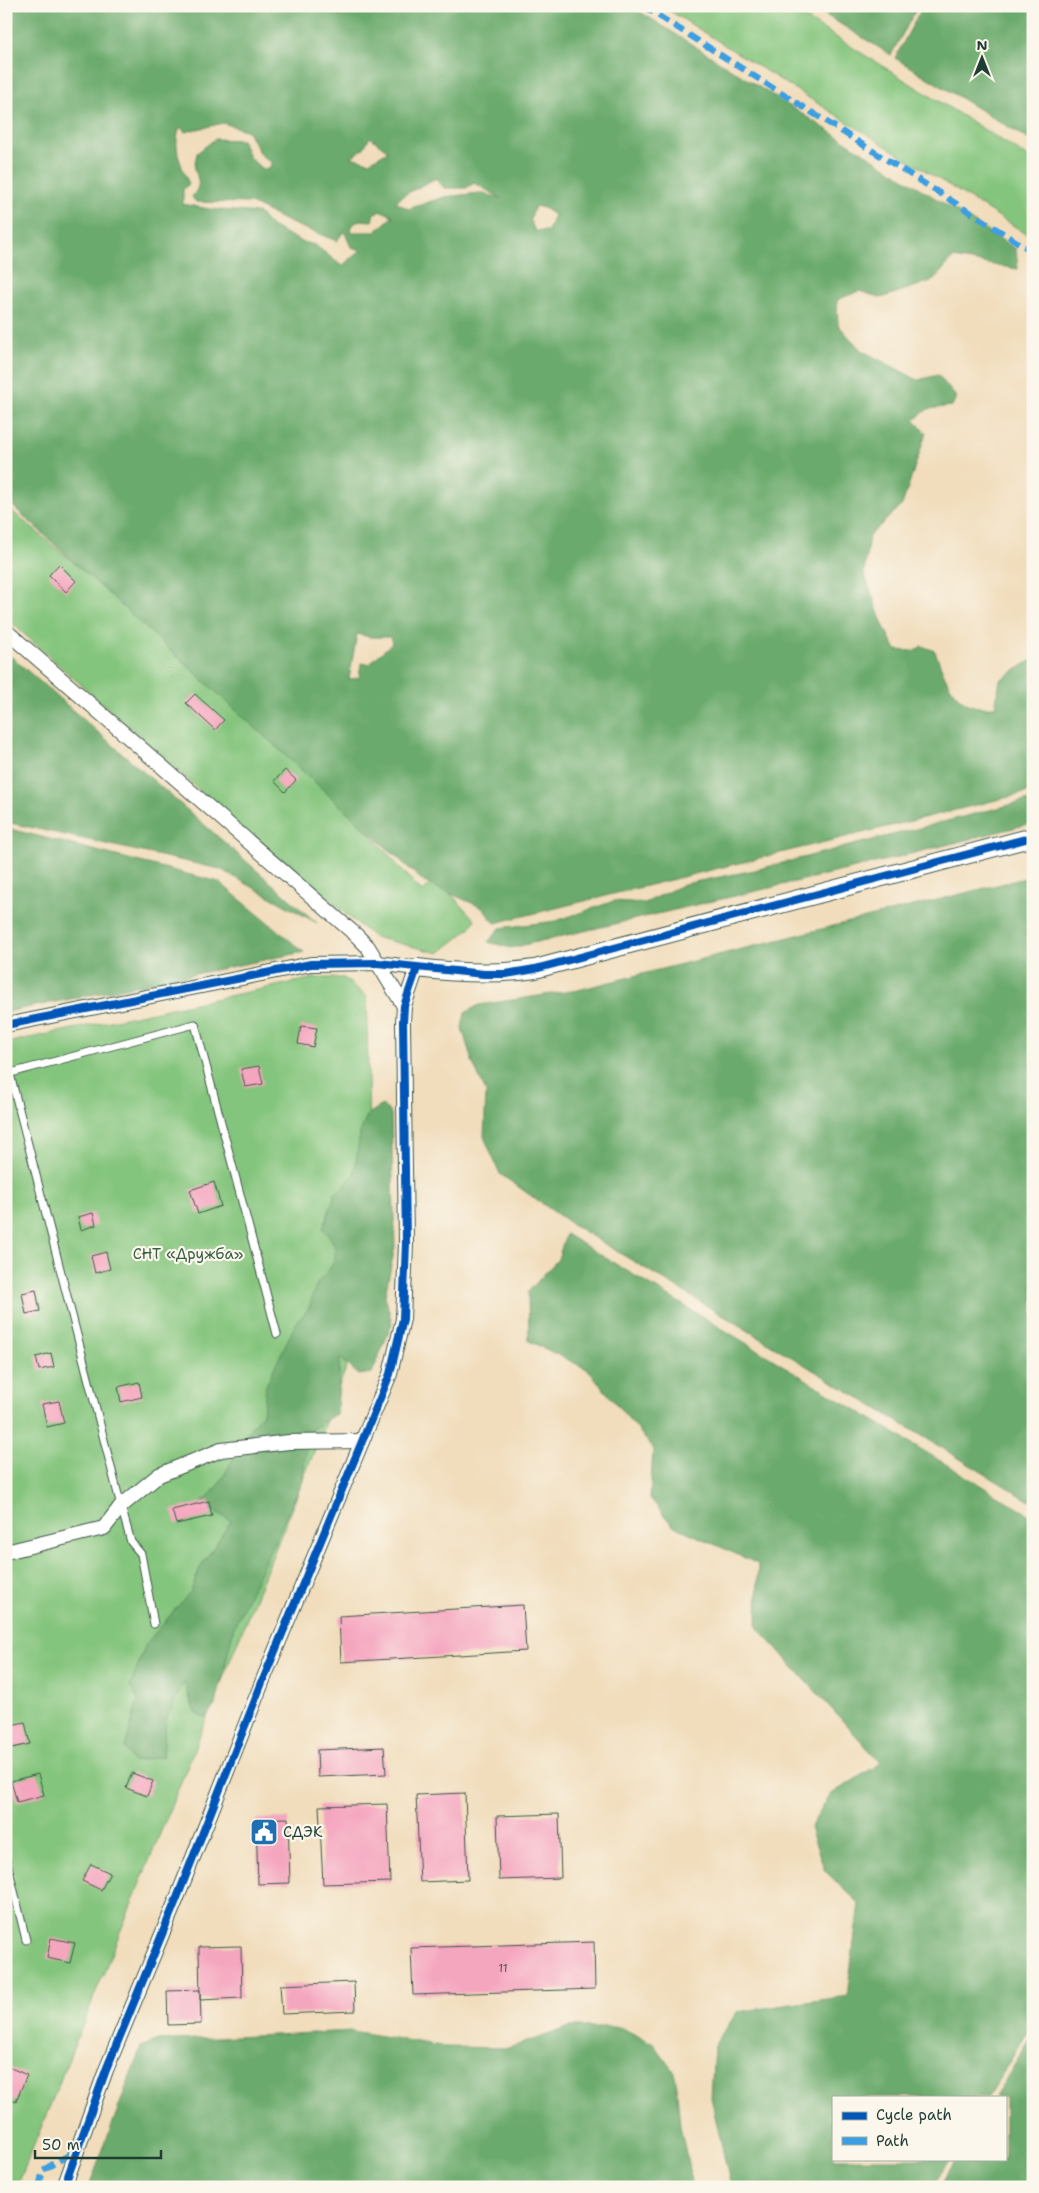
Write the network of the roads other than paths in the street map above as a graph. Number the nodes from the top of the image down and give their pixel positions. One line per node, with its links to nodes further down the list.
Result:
1 (6, 631): 3 (street)
2 (1033, 837): 4 (street)
3 (378, 964): 4 (street); 5 (street); 6 (street)
4 (417, 968): 5 (street)
5 (404, 1006): 9 (street)
6 (6, 1025)
7 (8, 1074): 8 (lane); 10 (lane)
8 (277, 1334)
9 (362, 1441): 10 (street); 15 (street)
10 (121, 1506): 11 (street); 12 (lane)
11 (6, 1552)
12 (154, 1624)
13 (6, 1858): 14 (lane)
14 (26, 1940)
15 (64, 2187)

